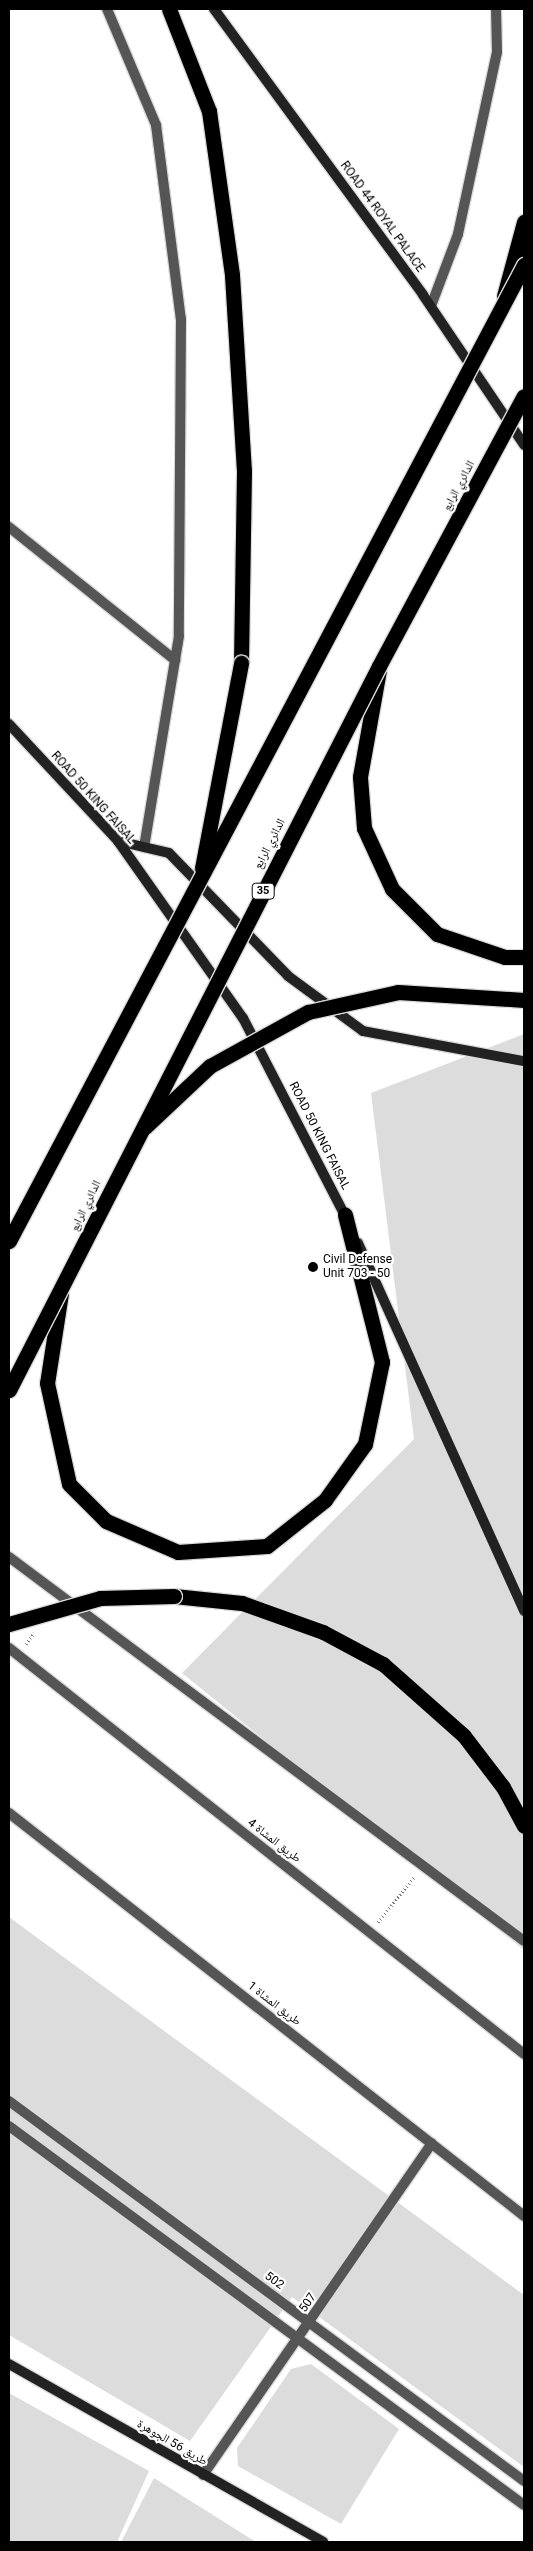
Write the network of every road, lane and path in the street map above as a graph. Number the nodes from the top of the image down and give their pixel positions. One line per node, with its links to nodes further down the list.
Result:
1 (107, 9): 12 (street)
2 (169, 9): 17 (highway, bridge)
3 (214, 9): 7 (main road, ROAD 44 ROYAL PALACE)
4 (496, 9): 7 (street)
5 (524, 222): 8 (highway, bridge)
6 (524, 265): 8 (highway, bridge)
7 (431, 306): 10 (main road, ROAD 44 ROYAL PALACE)
8 (498, 318): 17 (highway, bridge)
9 (524, 396): 13 (highway, الدائري الرابع / 35, bridge)
10 (524, 445)
11 (9, 527): 12 (street)
12 (175, 660): 16 (street)
13 (379, 666): 18 (highway, bridge); 21 (highway, الدائري الرابع / 35, bridge)
14 (9, 724): 15 (main road, ROAD 50 KING FAISAL)
15 (118, 841): 16 (main road); 22 (main road, ROAD 50 KING FAISAL)
16 (144, 847): 20 (main road)
17 (199, 884): 23 (highway, bridge)
18 (524, 956)
19 (524, 1000): 21 (highway, bridge)
20 (524, 1061)
21 (137, 1135): 24 (highway, الدائري الرابع / 35, bridge)
22 (345, 1215): 24 (highway); 27 (main road, ROAD 50 KING FAISAL)
23 (9, 1241)
24 (61, 1293): 25 (highway, الدائري الرابع / 35, bridge)
25 (9, 1390)
26 (9, 1557): 32 (street)
27 (524, 1611)
28 (9, 1624): 31 (highway, bridge)
29 (9, 1648): 33 (street, طريق المشاة 4)
30 (9, 1813): 38 (street, طريق المشاة 1)
31 (524, 1826)
32 (424, 1866): 33 (path); 34 (street)
33 (369, 1932): 35 (street, طريق المشاة 4)
34 (524, 1940)
35 (524, 2054)
36 (9, 2101): 40 (street, 502)
37 (9, 2126): 41 (street)
38 (432, 2143): 39 (street, طريق المشاة 1); 40 (street, 507)
39 (524, 2216)
40 (309, 2323): 41 (street, 507); 44 (street, 502)
41 (298, 2339): 43 (street, 507); 45 (street)
42 (9, 2364): 43 (main road, طريق 56 الجوهرة)
43 (204, 2475): 46 (main road, طريق 56 الجوهرة)
44 (524, 2481)
45 (524, 2505)
46 (323, 2542)

